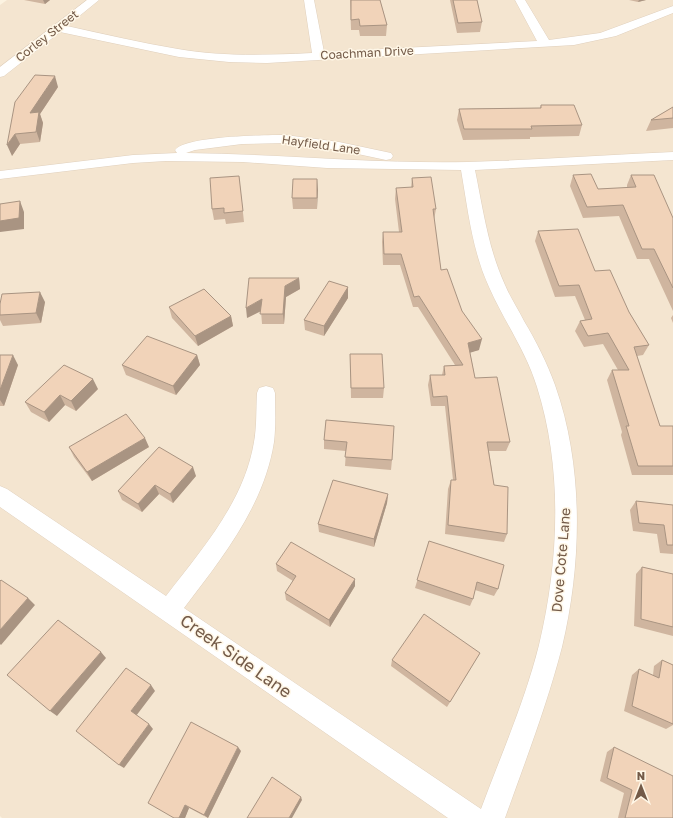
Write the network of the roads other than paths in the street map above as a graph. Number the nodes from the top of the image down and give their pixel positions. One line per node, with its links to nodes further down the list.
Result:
1 (94, 0): 5 (street, Corley Street)
2 (309, 0): 7 (street)
3 (520, 0): 6 (street)
4 (673, 9): 6 (street, Coachman Drive)
5 (59, 28): 7 (street, Coachman Drive); 8 (street, Corley Street)
6 (545, 44): 7 (street, Coachman Drive)
7 (319, 56)
8 (0, 73)
9 (673, 156): 12 (street, Hayfield Lane)
10 (166, 157): 11 (street, Hayfield Lane); 11 (street, Hayfield Lane); 13 (street, Hayfield Lane)
11 (430, 165): 12 (street, Hayfield Lane)
12 (467, 166): 18 (street, Dove Cote Lane)
13 (0, 175)
14 (266, 393): 16 (street)
15 (0, 495): 16 (street, Creek Side Lane)
16 (169, 610): 17 (street, Creek Side Lane)
17 (471, 818)
18 (491, 818)

